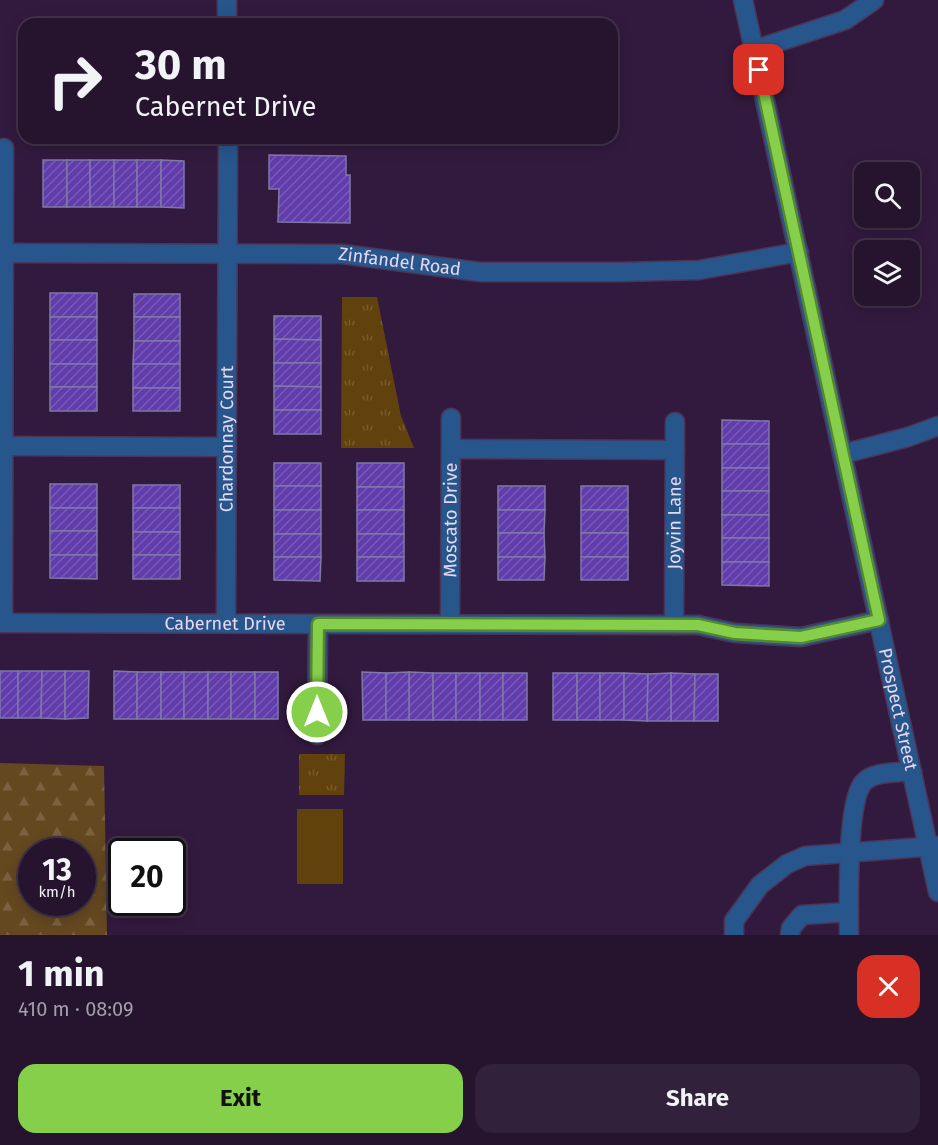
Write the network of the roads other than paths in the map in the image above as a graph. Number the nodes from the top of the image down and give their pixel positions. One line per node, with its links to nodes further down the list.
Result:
1 (227, 0): 4 (street)
2 (743, 0): 5 (street, Prospect Street)
3 (874, 0): 5 (street)
4 (227, 18)
5 (754, 50): 8 (street, Prospect Street)
6 (228, 144): 10 (street, Chardonnay Court)
7 (4, 148): 9 (street)
8 (799, 252): 10 (street, Zinfandel Road); 18 (street, Prospect Street)
9 (2, 253): 10 (street, Zinfandel Road); 14 (street)
10 (227, 254): 15 (street, Chardonnay Court)
11 (451, 417): 16 (street, Moscato Drive)
12 (675, 422): 17 (street, Joyvin Lane)
13 (938, 426): 18 (street)
14 (2, 446): 15 (street); 20 (street)
15 (227, 447): 21 (street, Chardonnay Court)
16 (451, 449): 17 (street); 23 (street, Moscato Drive)
17 (675, 450): 24 (street, Joyvin Lane)
18 (843, 454): 19 (street, Prospect Street)
19 (879, 620): 24 (street, Cabernet Drive); 26 (street, Prospect Street)
20 (1, 623): 21 (street, Cabernet Drive)
21 (226, 623): 22 (street, Cabernet Drive)
22 (318, 624): 23 (street, Cabernet Drive); 25 (street)
23 (450, 624): 24 (street, Cabernet Drive)
24 (674, 625)
25 (317, 735)
26 (912, 771): 27 (street, Prospect Street); 28 (street)
27 (933, 847): 28 (street); 29 (street, Prospect Street)
28 (850, 852): 30 (street); 31 (street)
29 (938, 892)
30 (849, 912): 32 (street); 33 (street)
31 (734, 935)
32 (789, 935)
33 (849, 935)

